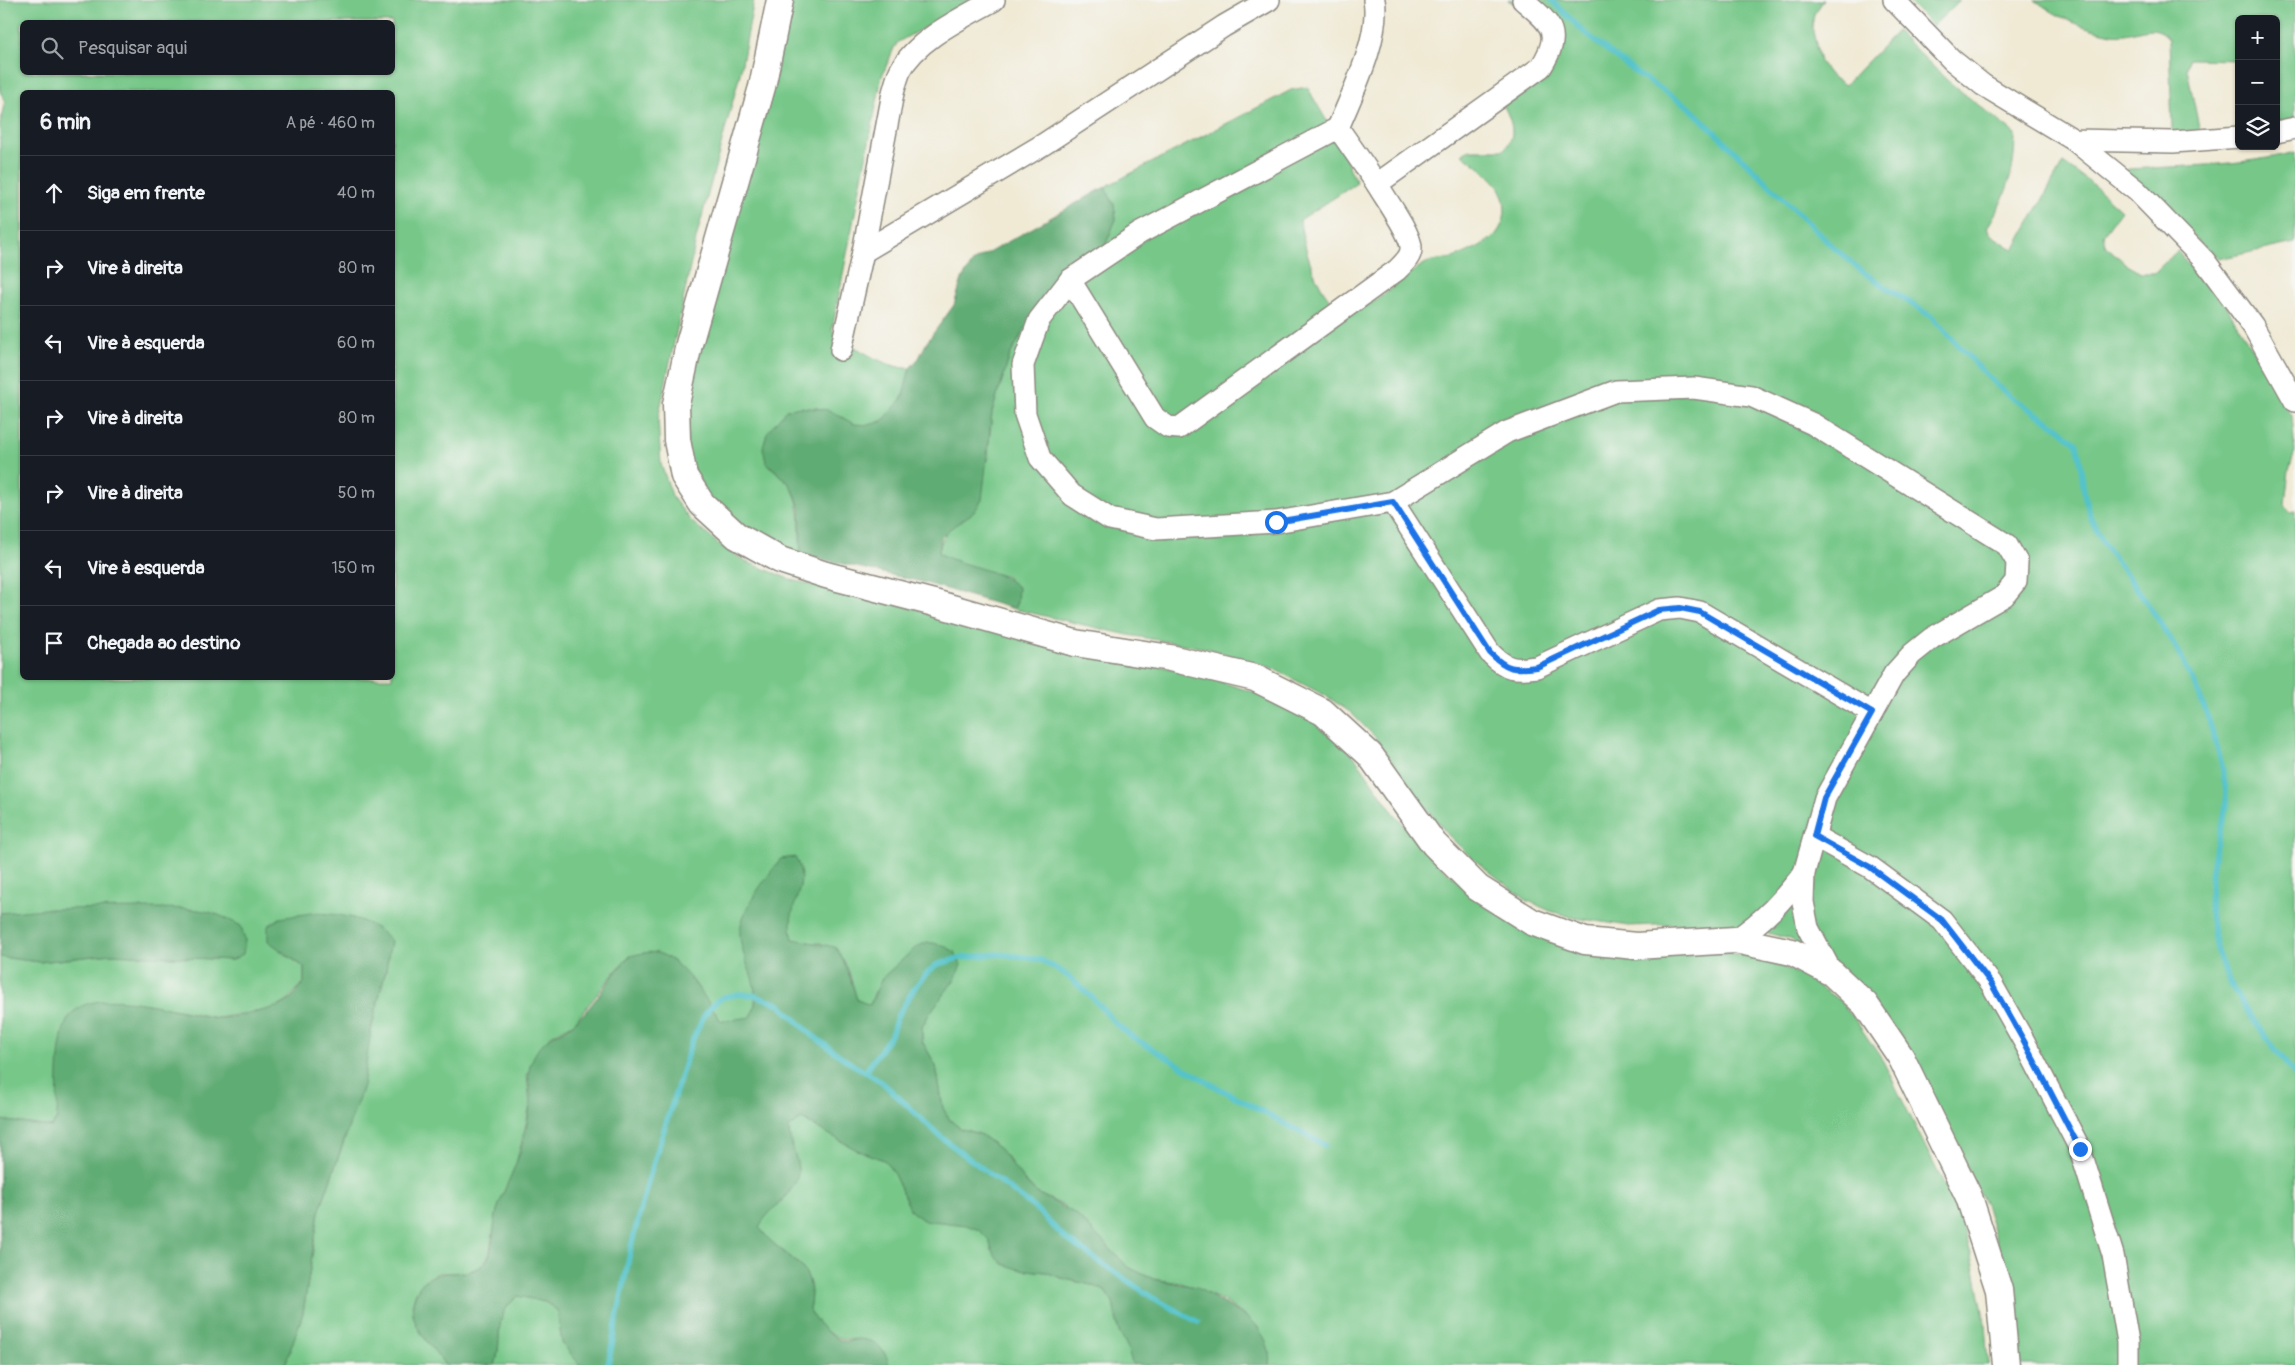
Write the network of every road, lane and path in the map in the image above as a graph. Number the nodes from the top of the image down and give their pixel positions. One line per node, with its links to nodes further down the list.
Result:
1 (780, 0): 21 (street)
2 (994, 0): 13 (street)
3 (1269, 0): 13 (street)
4 (1374, 0): 7 (street)
5 (1523, 0): 12 (street)
6 (1894, 0): 11 (street)
7 (1338, 128): 12 (street); 14 (street)
8 (2295, 128): 9 (street)
9 (2280, 131)
10 (2235, 137): 11 (street)
11 (2074, 140): 16 (street)
12 (1377, 184): 14 (street)
13 (863, 252): 15 (street)
14 (1070, 280): 17 (street)
15 (841, 350)
16 (2295, 402)
17 (1393, 502): 18 (street); 18 (street)
18 (1872, 713): 19 (street)
19 (1814, 836): 20 (street); 24 (street)
20 (1804, 873): 21 (street); 22 (street)
21 (1735, 940): 22 (street)
22 (1832, 973): 23 (street)
23 (2006, 1365)
24 (2128, 1365)

